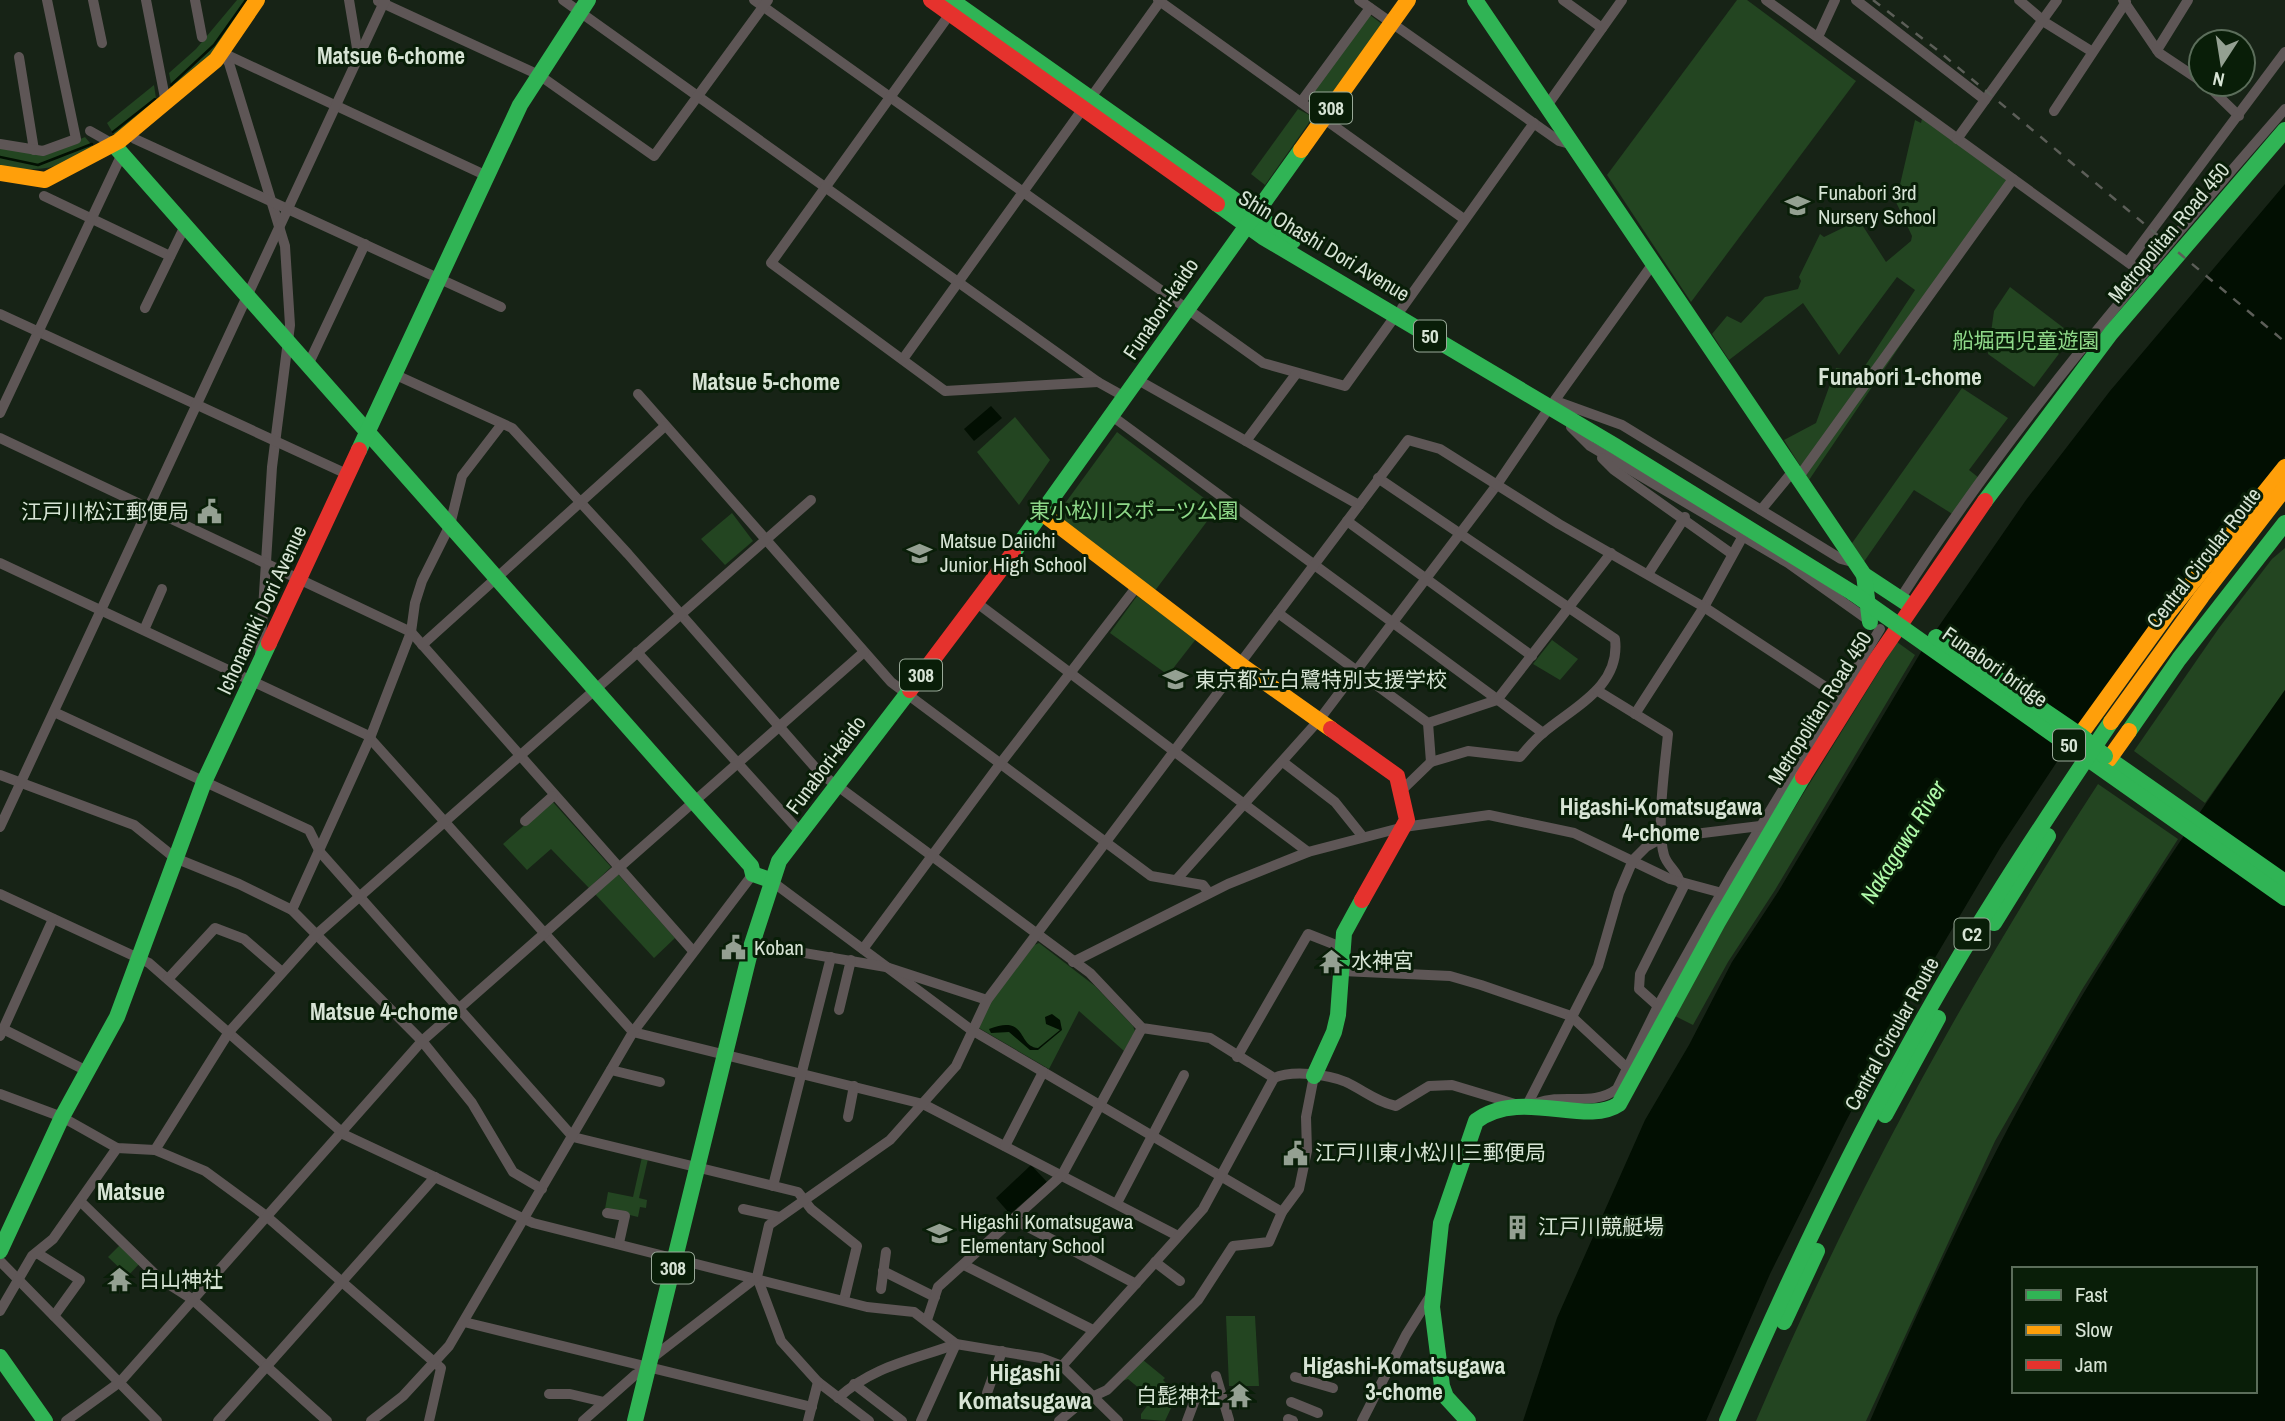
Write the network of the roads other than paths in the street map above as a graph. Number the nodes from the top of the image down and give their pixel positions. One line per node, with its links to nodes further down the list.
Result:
1 (47, 0): 62 (street)
2 (93, 0): 32 (street)
3 (146, 0): 45 (street)
4 (195, 0): 30 (street)
5 (257, 0): 36 (main road)
6 (349, 0): 37 (street)
7 (563, 0): 25 (street)
8 (931, 0): 24 (main road, Shin Ohashi Dori Avenue / 50)
9 (1160, 0): 46 (street); 47 (street)
10 (1359, 0): 26 (street)
11 (1408, 0): 28 (main road, Funabori-kaido / 308)
12 (1475, 0): 49 (main road)
13 (1563, 0): 29 (street)
14 (1622, 0): 29 (street)
15 (1766, 0): 31 (street)
16 (1835, 0): 31 (street)
17 (1856, 0): 44 (street)
18 (2019, 0): 27 (street)
19 (2057, 0): 27 (street)
20 (2188, 0): 33 (street)
21 (381, 1): 37 (street); 40 (street)
22 (2124, 1): 33 (street); 34 (street)
23 (761, 2): 41 (street); 42 (street)
24 (955, 5): 42 (street); 47 (main road, Shin Ohashi Dori Avenue / 50)
25 (584, 6): 40 (main road, Ichonamiki Dori Avenue); 41 (street)
26 (1370, 8): 28 (street); 46 (street)
27 (2043, 19): 34 (street); 44 (street)
28 (1393, 23): 53 (main road, Funabori-kaido / 308); 54 (street)
29 (1602, 28): 49 (street)
30 (202, 37)
31 (1818, 37): 58 (street)
32 (102, 43)
33 (2157, 50): 39 (street)
34 (2091, 51): 51 (street)
35 (2285, 52): 52 (street)
36 (222, 53): 45 (main road); 48 (street); 69 (street)
37 (358, 54): 48 (street)
38 (19, 57): 62 (street)
39 (2187, 71)
40 (539, 75): 41 (street); 64 (main road, Ichonamiki Dori Avenue)
41 (698, 96): 66 (street)
42 (890, 98): 66 (street); 67 (street)
43 (2220, 98): 52 (street)
44 (1984, 100): 58 (street)
45 (166, 103): 57 (main road)
46 (1301, 103): 53 (street)
47 (1086, 104): 67 (street); 73 (main road, Shin Ohashi Dori Avenue / 50)
48 (335, 106): 64 (street); 70 (street)
49 (1546, 107): 60 (main road)
50 (2285, 109): 80 (street)
51 (2054, 111)
52 (2239, 116): 78 (street)
53 (1324, 119): 72 (street); 73 (main road, Funabori-kaido / 308)
54 (1534, 123): 60 (street); 72 (street)
55 (2285, 130): 143 (main road, Metropolitan Road 450)
56 (89, 131): 61 (street)
57 (130, 133): 61 (main road); 69 (street)
58 (1957, 139): 65 (street)
59 (0, 144): 62 (street)
60 (1570, 144): 79 (main road)
61 (117, 149): 63 (main road); 71 (street); 74 (main road)
62 (34, 150)
63 (0, 173)
64 (487, 176): 81 (main road, Ichonamiki Dori Avenue)
65 (2013, 179): 78 (street); 111 (street)
66 (826, 186): 82 (street); 91 (street)
67 (1024, 191): 82 (street); 86 (street)
68 (44, 196): 71 (street)
69 (271, 200): 70 (street); 75 (street)
70 (288, 209): 75 (street); 76 (street)
71 (91, 218): 77 (street); 89 (street)
72 (1465, 219): 87 (street)
73 (1248, 220): 86 (main road, Funabori-kaido / 308); 87 (main road, Shin Ohashi Dori Avenue / 50)
74 (185, 226): 77 (street); 83 (main road)
75 (280, 227): 83 (street); 90 (street)
76 (365, 244): 81 (street); 92 (street)
77 (170, 256): 84 (street)
78 (2128, 262): 80 (street)
79 (1652, 265): 100 (street); 111 (main road)
80 (2144, 274): 143 (street)
81 (440, 279): 85 (street); 94 (main road, Ichonamiki Dori Avenue)
82 (959, 281): 91 (street); 96 (street)
83 (247, 295): 90 (main road); 99 (street)
84 (145, 307)
85 (501, 307)
86 (1186, 308): 93 (street); 95 (main road, Funabori-kaido / 308)
87 (1399, 312): 93 (street); 100 (main road, Shin Ohashi Dori Avenue / 50)
88 (0, 314): 89 (street)
89 (38, 331): 99 (street); 101 (street)
90 (288, 340): 92 (main road); 107 (street)
91 (904, 359): 96 (street)
92 (308, 365): 105 (main road)
93 (1296, 374): 108 (street)
94 (396, 375): 103 (street); 105 (main road, Ichonamiki Dori Avenue)
95 (1138, 380): 98 (main road, Funabori-kaido / 308); 108 (street)
96 (1098, 382): 98 (street)
97 (638, 394): 104 (street)
98 (1125, 397): 102 (main road, Funabori-kaido / 308)
99 (195, 404): 107 (street); 120 (street)
100 (1555, 406): 109 (street); 114 (street); 122 (street); 140 (main road, Shin Ohashi Dori Avenue / 50)
101 (0, 413)
102 (1112, 416): 123 (main road, Funabori-kaido / 308); 135 (street)
103 (502, 424): 117 (street); 127 (street)
104 (665, 426): 117 (street); 130 (street)
105 (369, 433): 112 (main road, Ichonamiki Dori Avenue); 127 (main road)
106 (0, 438): 120 (street)
107 (274, 441): 112 (street); 133 (street)
108 (1246, 441): 118 (street)
109 (1590, 446): 119 (street); 124 (street)
110 (2285, 467): 174 (main road)
111 (1796, 474): 122 (street); 140 (main road)
112 (349, 475): 138 (main road, Ichonamiki Dori Avenue)
113 (1378, 478): 114 (street); 118 (street); 128 (street)
114 (1496, 486): 128 (street); 131 (street)
115 (2285, 488): 353 (main road, Central Circular Route / C2, bridge)
116 (811, 499): 130 (street)
117 (581, 501): 137 (street); 149 (street)
118 (1359, 505): 125 (street)
119 (1693, 506): 124 (street); 129 (street)
120 (148, 507): 133 (street); 145 (street)
121 (2285, 509): 354 (main road, Central Circular Route / C2, bridge)
122 (1761, 510): 140 (street)
123 (1042, 513): 141 (main road); 144 (main road, Funabori-kaido / 308)
124 (1683, 520): 132 (street); 136 (street)
125 (1347, 521): 135 (street); 139 (street)
126 (2285, 523): 179 (main road)
127 (450, 525): 137 (main road); 153 (street)
128 (1460, 534): 139 (street); 147 (street)
129 (1743, 536): 132 (street); 152 (street)
130 (765, 540): 149 (street); 156 (street)
131 (1611, 552): 136 (street); 147 (street)
132 (1732, 554): 146 (street)
133 (267, 562): 138 (street); 158 (street)
134 (0, 563): 145 (street)
135 (1313, 566): 148 (street); 150 (street)
136 (1648, 574): 146 (street)
137 (496, 577): 154 (street); 163 (main road)
138 (302, 578): 153 (street); 158 (main road, Ichonamiki Dori Avenue)
139 (1426, 579): 150 (street); 157 (street)
140 (1858, 579): 143 (main road); 152 (main road); 174 (main road, Funabori bridge / 50, bridge); 178 (main road, Funabori bridge / 50, bridge)
141 (1138, 585): 159 (main road); 161 (street)
142 (162, 589): 151 (street)
143 (1905, 602): 152 (main road, Metropolitan Road 450)
144 (977, 603): 161 (street); 165 (main road, Funabori-kaido / 308)
145 (103, 607): 151 (street); 168 (street)
146 (1704, 607): 166 (street); 169 (street)
147 (1569, 608): 157 (street); 164 (street)
148 (1278, 612): 159 (street); 160 (street)
149 (681, 615): 155 (street); 172 (street)
150 (1392, 624): 160 (street); 167 (street)
151 (144, 629): 162 (street)
152 (1880, 629): 166 (street); 203 (main road, Metropolitan Road 450)
153 (411, 632): 154 (street); 175 (street)
154 (422, 645): 177 (street)
155 (637, 652): 163 (street); 182 (street)
156 (864, 652): 165 (street); 172 (street)
157 (1532, 656): 167 (street)
158 (261, 663): 162 (main road, Ichonamiki Dori Avenue)
159 (1240, 663): 170 (main road); 176 (street)
160 (1357, 671): 170 (street); 171 (street)
161 (1071, 674): 176 (street); 183 (street)
162 (253, 680): 175 (street); 186 (main road, Ichonamiki Dori Avenue)
163 (594, 689): 177 (street); 190 (main road)
164 (1598, 691): 169 (street); 173 (street)
165 (907, 693): 183 (street); 187 (main road, Funabori-kaido / 308)
166 (1839, 696): 194 (street)
167 (1497, 700): 171 (street); 173 (street)
168 (54, 712): 185 (street); 186 (street)
169 (1635, 713): 199 (street)
170 (1319, 720): 180 (street); 188 (main road)
171 (1428, 723): 181 (street)
172 (779, 726): 182 (street); 187 (street)
173 (1543, 733): 181 (street)
174 (2080, 735): 178 (main road, bridge); 179 (main road, Funabori bridge / 50, bridge)
175 (370, 738): 193 (street); 201 (street)
176 (1173, 752): 191 (street); 200 (street)
177 (519, 756): 189 (street); 193 (street)
178 (2090, 759): 179 (main road, bridge); 217 (main road, Funabori bridge / 50, bridge)
179 (2109, 759): 211 (main road, Funabori bridge / 50)
180 (1283, 762): 191 (street); 198 (street)
181 (1431, 762): 188 (street)
182 (737, 764): 190 (street); 197 (street)
183 (1000, 764): 200 (street); 204 (street)
184 (0, 775): 185 (street)
185 (21, 782): 195 (street); 205 (street)
186 (204, 782): 201 (street); 205 (main road, Ichonamiki Dori Avenue)
187 (836, 785): 197 (main road, Funabori-kaido / 308); 204 (street)
188 (1401, 791): 196 (main road)
189 (553, 796): 192 (street); 207 (street)
190 (694, 801): 207 (street); 208 (main road)
191 (1244, 804): 202 (street); 209 (street)
192 (525, 821)
193 (446, 822): 216 (street); 221 (street)
194 (1760, 826): 199 (street); 203 (street)
195 (0, 827)
196 (1404, 827): 198 (street); 206 (street); 224 (main road)
197 (801, 833): 210 (main road, Funabori-kaido / 308)
198 (1363, 836): 202 (street)
199 (1662, 838): 206 (street); 212 (street)
200 (1105, 841): 209 (street); 222 (street)
201 (320, 852): 216 (street); 218 (street)
202 (1308, 852): 213 (street)
203 (1751, 853): 214 (street); 261 (main road, Metropolitan Road 450)
204 (933, 857): 222 (street); 225 (street)
205 (175, 858): 218 (street); 228 (main road, Ichonamiki Dori Avenue)
206 (1633, 860): 212 (street); 239 (street)
207 (618, 868): 221 (street); 226 (street)
208 (752, 874): 210 (main road); 226 (street)
209 (1177, 879): 213 (street)
210 (770, 880): 223 (main road, Funabori-kaido / 308); 225 (street)
211 (2285, 882)
212 (1683, 883): 214 (street); 236 (street)
213 (1209, 893): 230 (street)
214 (1722, 893): 236 (street)
215 (0, 894): 219 (street)
216 (360, 897): 220 (street); 237 (street)
217 (2285, 898)
218 (292, 910): 220 (street)
219 (53, 919): 228 (street); 242 (street)
220 (317, 934): 233 (street); 245 (street)
221 (544, 934): 237 (street); 244 (street)
222 (1035, 934): 230 (street); 235 (street)
223 (752, 944): 227 (street); 246 (main road, Funabori-kaido / 308)
224 (1341, 947): 232 (main road); 247 (street)
225 (863, 949): 231 (street)
226 (693, 951): 244 (street)
227 (831, 957): 229 (street); 252 (street)
228 (139, 958): 234 (street); 250 (main road, Ichonamiki Dori Avenue)
229 (851, 960): 231 (street); 238 (street)
230 (1073, 962): 240 (street)
231 (886, 967): 235 (street); 241 (street)
232 (1342, 971): 239 (street); 254 (main road)
233 (282, 972): 234 (street); 243 (street)
234 (168, 979): 243 (street)
235 (987, 1000): 241 (street)
236 (1658, 1006): 248 (street)
237 (458, 1009): 245 (street); 266 (street)
238 (839, 1010)
239 (1571, 1016): 248 (street); 261 (street)
240 (1142, 1028): 247 (street); 260 (street)
241 (973, 1031): 251 (street); 259 (street)
242 (1, 1032): 250 (street)
243 (229, 1032): 264 (street); 269 (street)
244 (633, 1032): 246 (street); 249 (street)
245 (422, 1041): 264 (street); 275 (street)
246 (725, 1055): 252 (street); 270 (main road, Funabori-kaido / 308)
247 (1237, 1057): 255 (street)
248 (1628, 1069): 261 (street)
249 (611, 1070): 256 (street); 266 (street)
250 (87, 1071): 262 (main road, Ichonamiki Dori Avenue)
251 (1043, 1072): 260 (street); 267 (street)
252 (802, 1073): 257 (street); 274 (street)
253 (1184, 1075): 265 (street)
254 (1314, 1076): 255 (street); 261 (street); 280 (street)
255 (1275, 1078): 272 (street)
256 (660, 1082)
257 (854, 1086): 259 (street); 263 (street)
258 (0, 1094): 262 (street)
259 (923, 1104): 267 (street); 276 (street)
260 (1101, 1105): 265 (street); 271 (street)
261 (1526, 1107): 302 (main road, Metropolitan Road 450)
262 (62, 1117): 268 (street); 288 (main road, Ichonamiki Dori Avenue)
263 (848, 1117)
264 (342, 1133): 273 (street); 282 (street)
265 (1153, 1136): 272 (street); 278 (street)
266 (573, 1137): 270 (street); 275 (street)
267 (1005, 1146): 271 (street)
268 (117, 1148): 269 (street); 277 (street)
269 (155, 1150): 282 (street)
270 (698, 1168): 274 (street); 291 (main road, Funabori-kaido / 308)
271 (1062, 1175): 278 (street); 285 (street)
272 (1222, 1176): 280 (street); 286 (street)
273 (435, 1177): 284 (street); 299 (street)
274 (773, 1186): 276 (street)
275 (542, 1189): 284 (street)
276 (803, 1198): 283 (street); 305 (street)
277 (81, 1202): 290 (street); 304 (street)
278 (1116, 1203): 286 (street)
279 (743, 1209): 283 (street)
280 (1282, 1212): 327 (street)
281 (607, 1213): 287 (street)
282 (265, 1215): 299 (street); 304 (street)
283 (779, 1217): 296 (street)
284 (524, 1220): 287 (street); 309 (street)
285 (1015, 1220): 294 (street); 300 (street)
286 (1178, 1236): 293 (street)
287 (620, 1243): 291 (street)
288 (0, 1251)
289 (886, 1252): 295 (street)
290 (37, 1253): 297 (street); 307 (street)
291 (676, 1257): 296 (street); 314 (main road, Funabori-kaido / 308)
292 (0, 1261): 297 (street)
293 (1154, 1262): 298 (street); 300 (street)
294 (964, 1265): 303 (street); 310 (street)
295 (883, 1271): 301 (street); 303 (street)
296 (757, 1278): 305 (street); 314 (street); 321 (street)
297 (18, 1280): 306 (street); 307 (street)
298 (1180, 1281)
299 (341, 1282): 315 (street); 317 (street)
300 (1136, 1284): 310 (street)
301 (881, 1289)
302 (1433, 1293): 351 (street); 352 (main road, Metropolitan Road 450)
303 (935, 1297): 308 (street)
304 (192, 1299): 317 (street); 320 (street)
305 (844, 1300): 308 (street)
306 (0, 1311)
307 (54, 1316): 320 (street)
308 (927, 1320): 311 (street)
309 (464, 1322): 314 (street); 315 (street)
310 (1093, 1330): 316 (street)
311 (956, 1344): 312 (street); 322 (street); 347 (street)
312 (1002, 1351): 316 (street); 324 (street)
313 (0, 1357): 333 (main road)
314 (651, 1362): 329 (street); 331 (street); 343 (main road, Funabori-kaido / 308)
315 (434, 1364): 334 (street); 340 (street)
316 (1062, 1366): 327 (street)
317 (266, 1367): 338 (street); 339 (street)
318 (1216, 1376): 326 (street)
319 (1295, 1377): 323 (street)
320 (120, 1382): 336 (street); 337 (street)
321 (818, 1382): 328 (street); 331 (street)
322 (854, 1384): 328 (street); 346 (street)
323 (1333, 1388)
324 (987, 1393)
325 (549, 1394): 329 (street)
326 (1219, 1395): 335 (street); 350 (street)
327 (1096, 1396): 348 (street); 349 (street)
328 (838, 1398): 345 (street)
329 (604, 1402): 342 (street)
330 (1292, 1402): 332 (street)
331 (812, 1407): 344 (street)
332 (1318, 1413)
333 (42, 1420)
334 (429, 1420): 341 (street)
335 (1229, 1420)
336 (66, 1421)
337 (157, 1421)
338 (218, 1421)
339 (327, 1421)
340 (371, 1421)
341 (441, 1421)
342 (583, 1421)
343 (635, 1421)
344 (808, 1421)
345 (870, 1421)
346 (902, 1421)
347 (921, 1421)
348 (1059, 1421)
349 (1118, 1421)
350 (1187, 1421)
351 (1362, 1421)
352 (1468, 1421)
353 (1727, 1421)
354 (1741, 1421)

